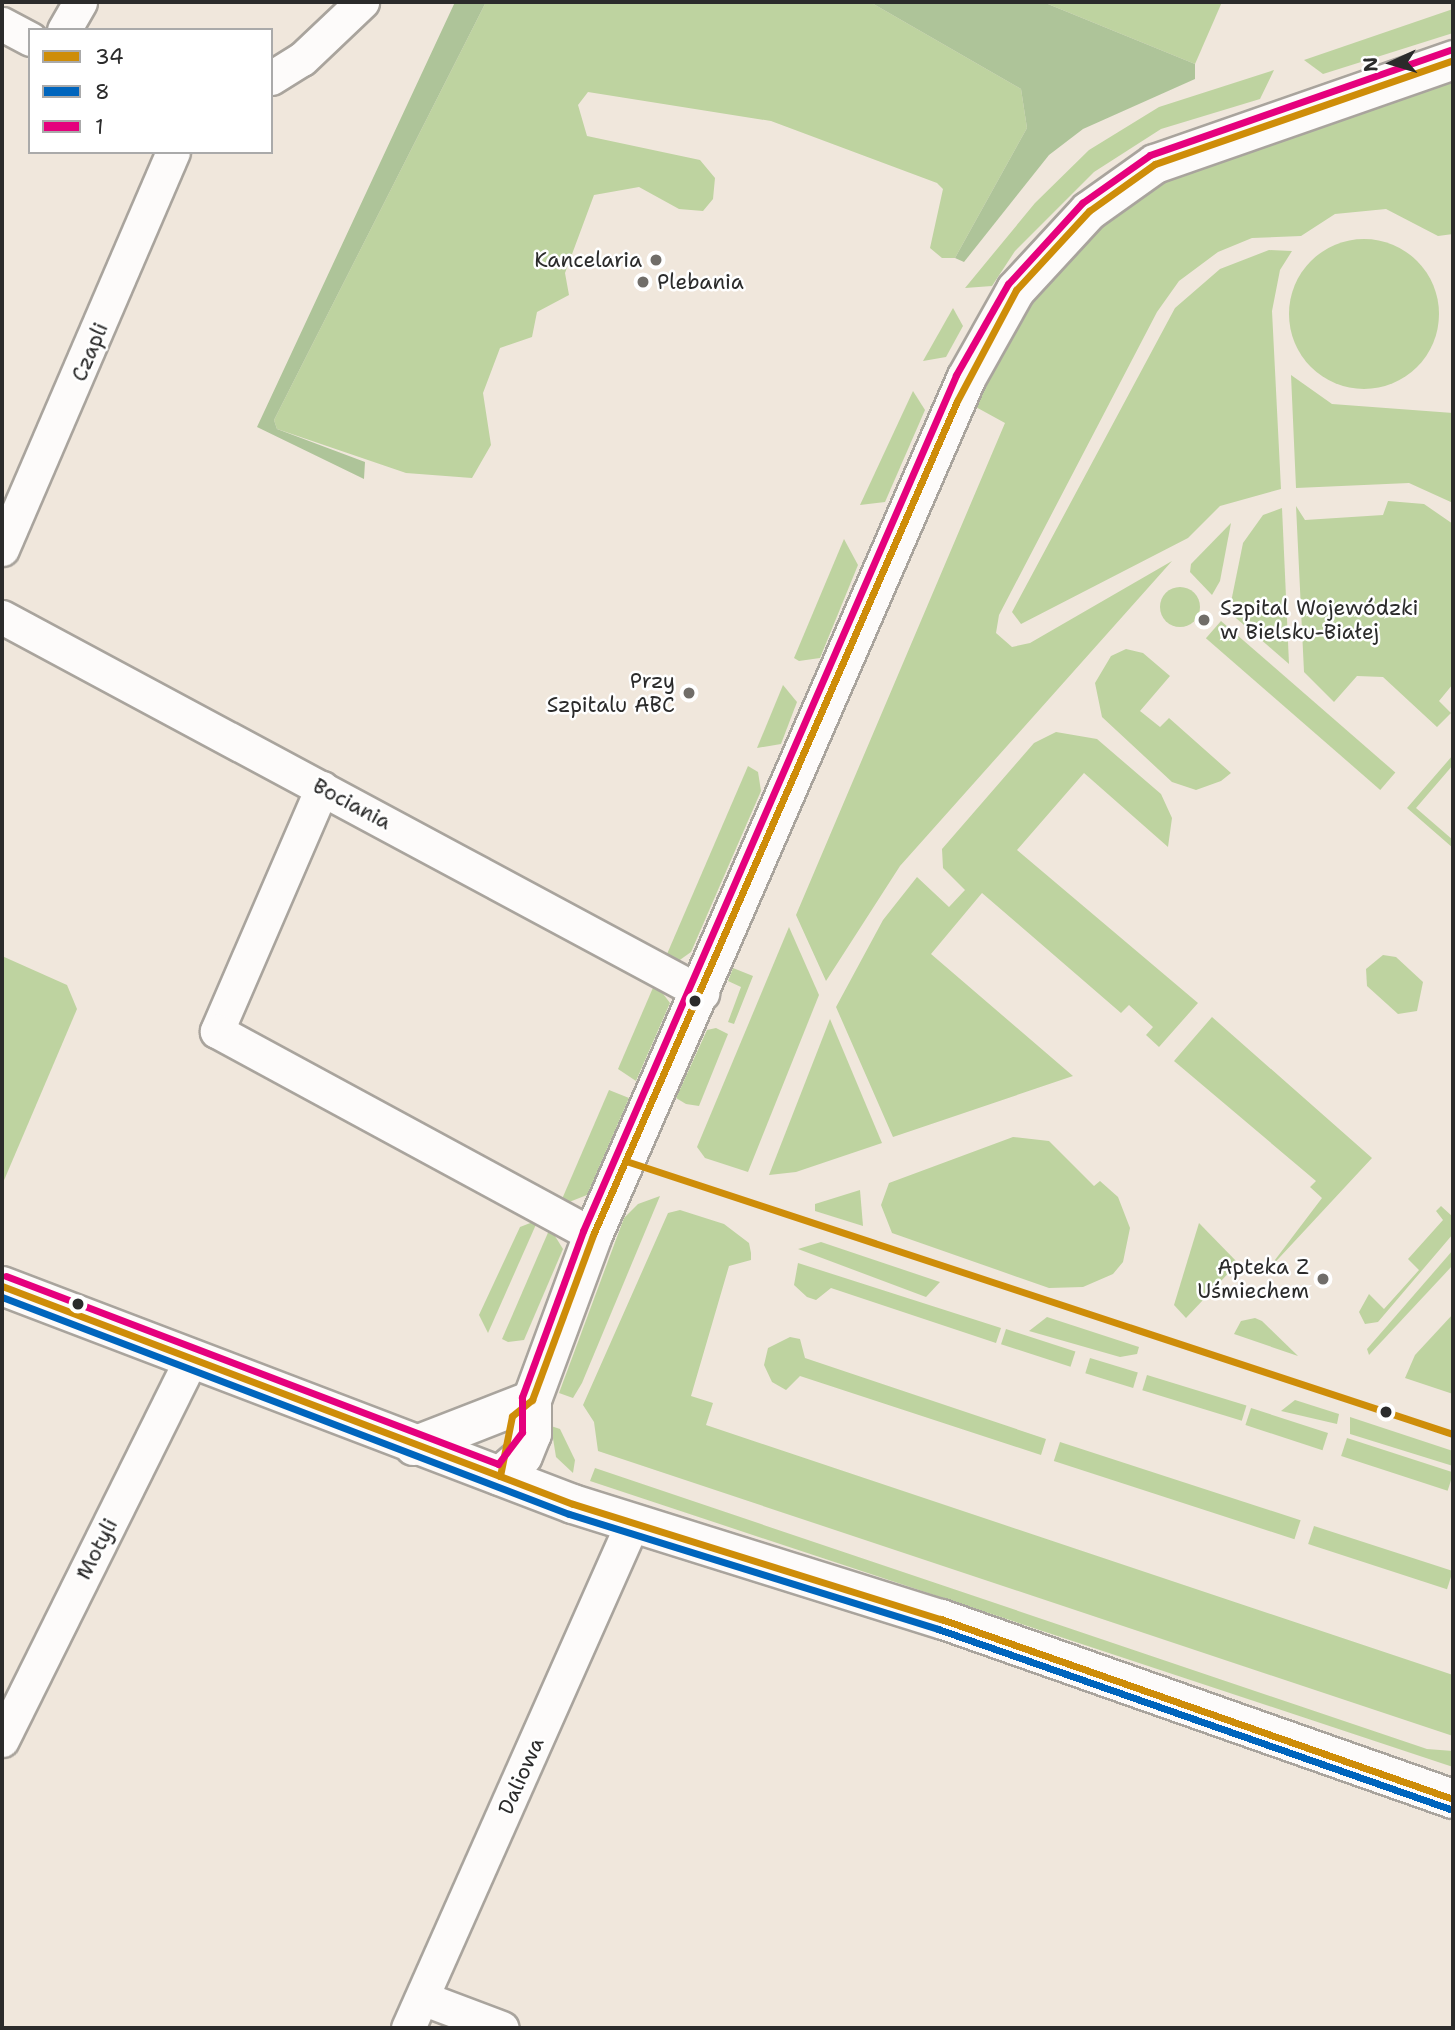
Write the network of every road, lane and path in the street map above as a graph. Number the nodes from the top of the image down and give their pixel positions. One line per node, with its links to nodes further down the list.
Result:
1 (79, 2): 4 (street)
2 (362, 2): 7 (street)
3 (2, 24): 5 (street)
4 (65, 28)
5 (28, 37)
6 (1453, 60): 12 (street)
7 (273, 77)
8 (172, 154): 9 (street, Czapli)
9 (2, 549)
10 (2, 617): 11 (street, Bociania)
11 (322, 788): 12 (street, Bociania); 13 (street)
12 (702, 993): 13 (street)
13 (593, 1235): 16 (street)
14 (2, 1286): 15 (street)
15 (192, 1357): 17 (street); 20 (street, Motyli)
16 (532, 1400): 17 (street); 18 (street)
17 (414, 1446): 18 (street)
18 (499, 1476): 19 (street)
19 (632, 1524): 21 (street); 22 (street, Daliowa)
20 (2, 1740)
21 (1453, 1799)
22 (422, 1998): 23 (street, Daliowa); 24 (street)
23 (408, 2028)
24 (502, 2028)

